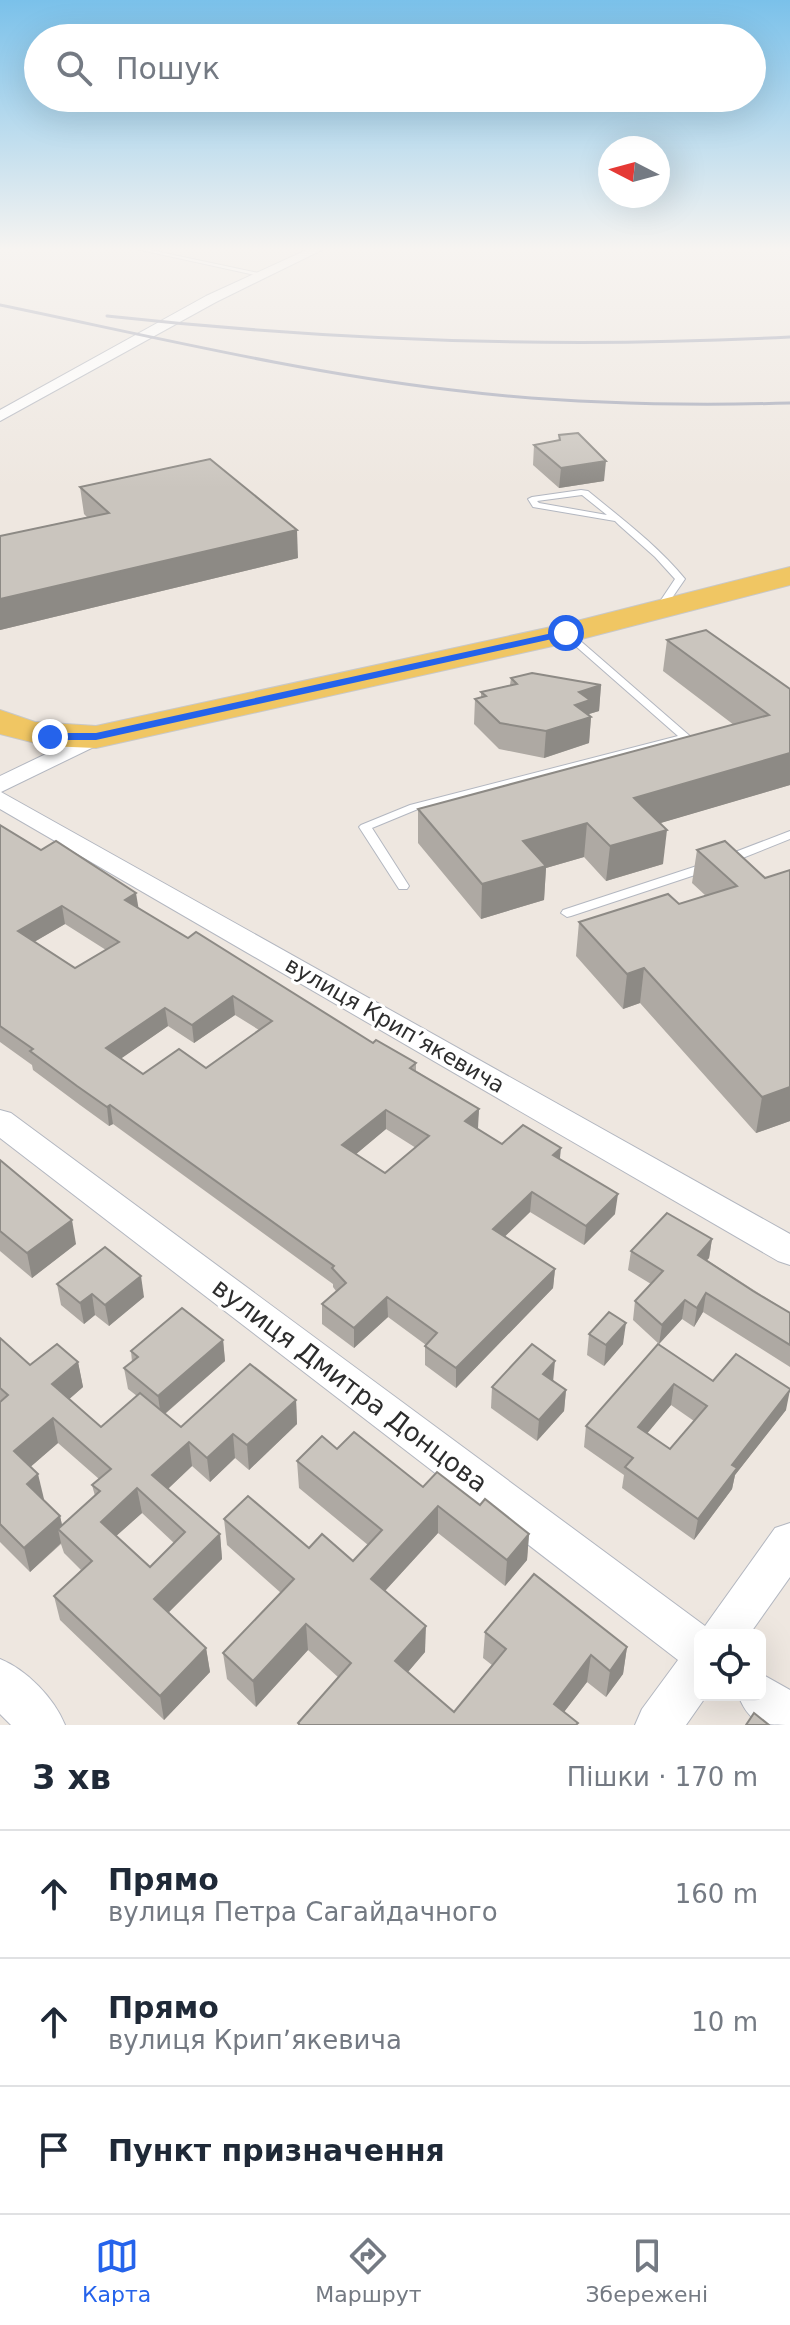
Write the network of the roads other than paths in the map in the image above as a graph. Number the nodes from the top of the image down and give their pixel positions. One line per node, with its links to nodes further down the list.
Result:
1 (162, 328): 2 (street)
2 (0, 416)
3 (617, 519): 3 (lane); 5 (lane)
4 (790, 576): 5 (main road)
5 (660, 609): 6 (main road)
6 (566, 633): 8 (main road); 12 (lane)
7 (0, 721): 8 (main road)
8 (96, 737): 9 (street)
9 (0, 785)
10 (0, 799): 15 (street, вулиця Крипʼякевича)
11 (790, 835): 13 (lane)
12 (403, 886)
13 (567, 913)
14 (0, 1121): 18 (street, вулиця Дмитра Донцова)
15 (790, 1251)
16 (790, 1542): 17 (street)
17 (727, 1629)
18 (694, 1644)
19 (694, 1675): 24 (street)
20 (0, 1681): 23 (street)
21 (766, 1700): 22 (street)
22 (790, 1718)
23 (42, 1725)
24 (658, 1725)

